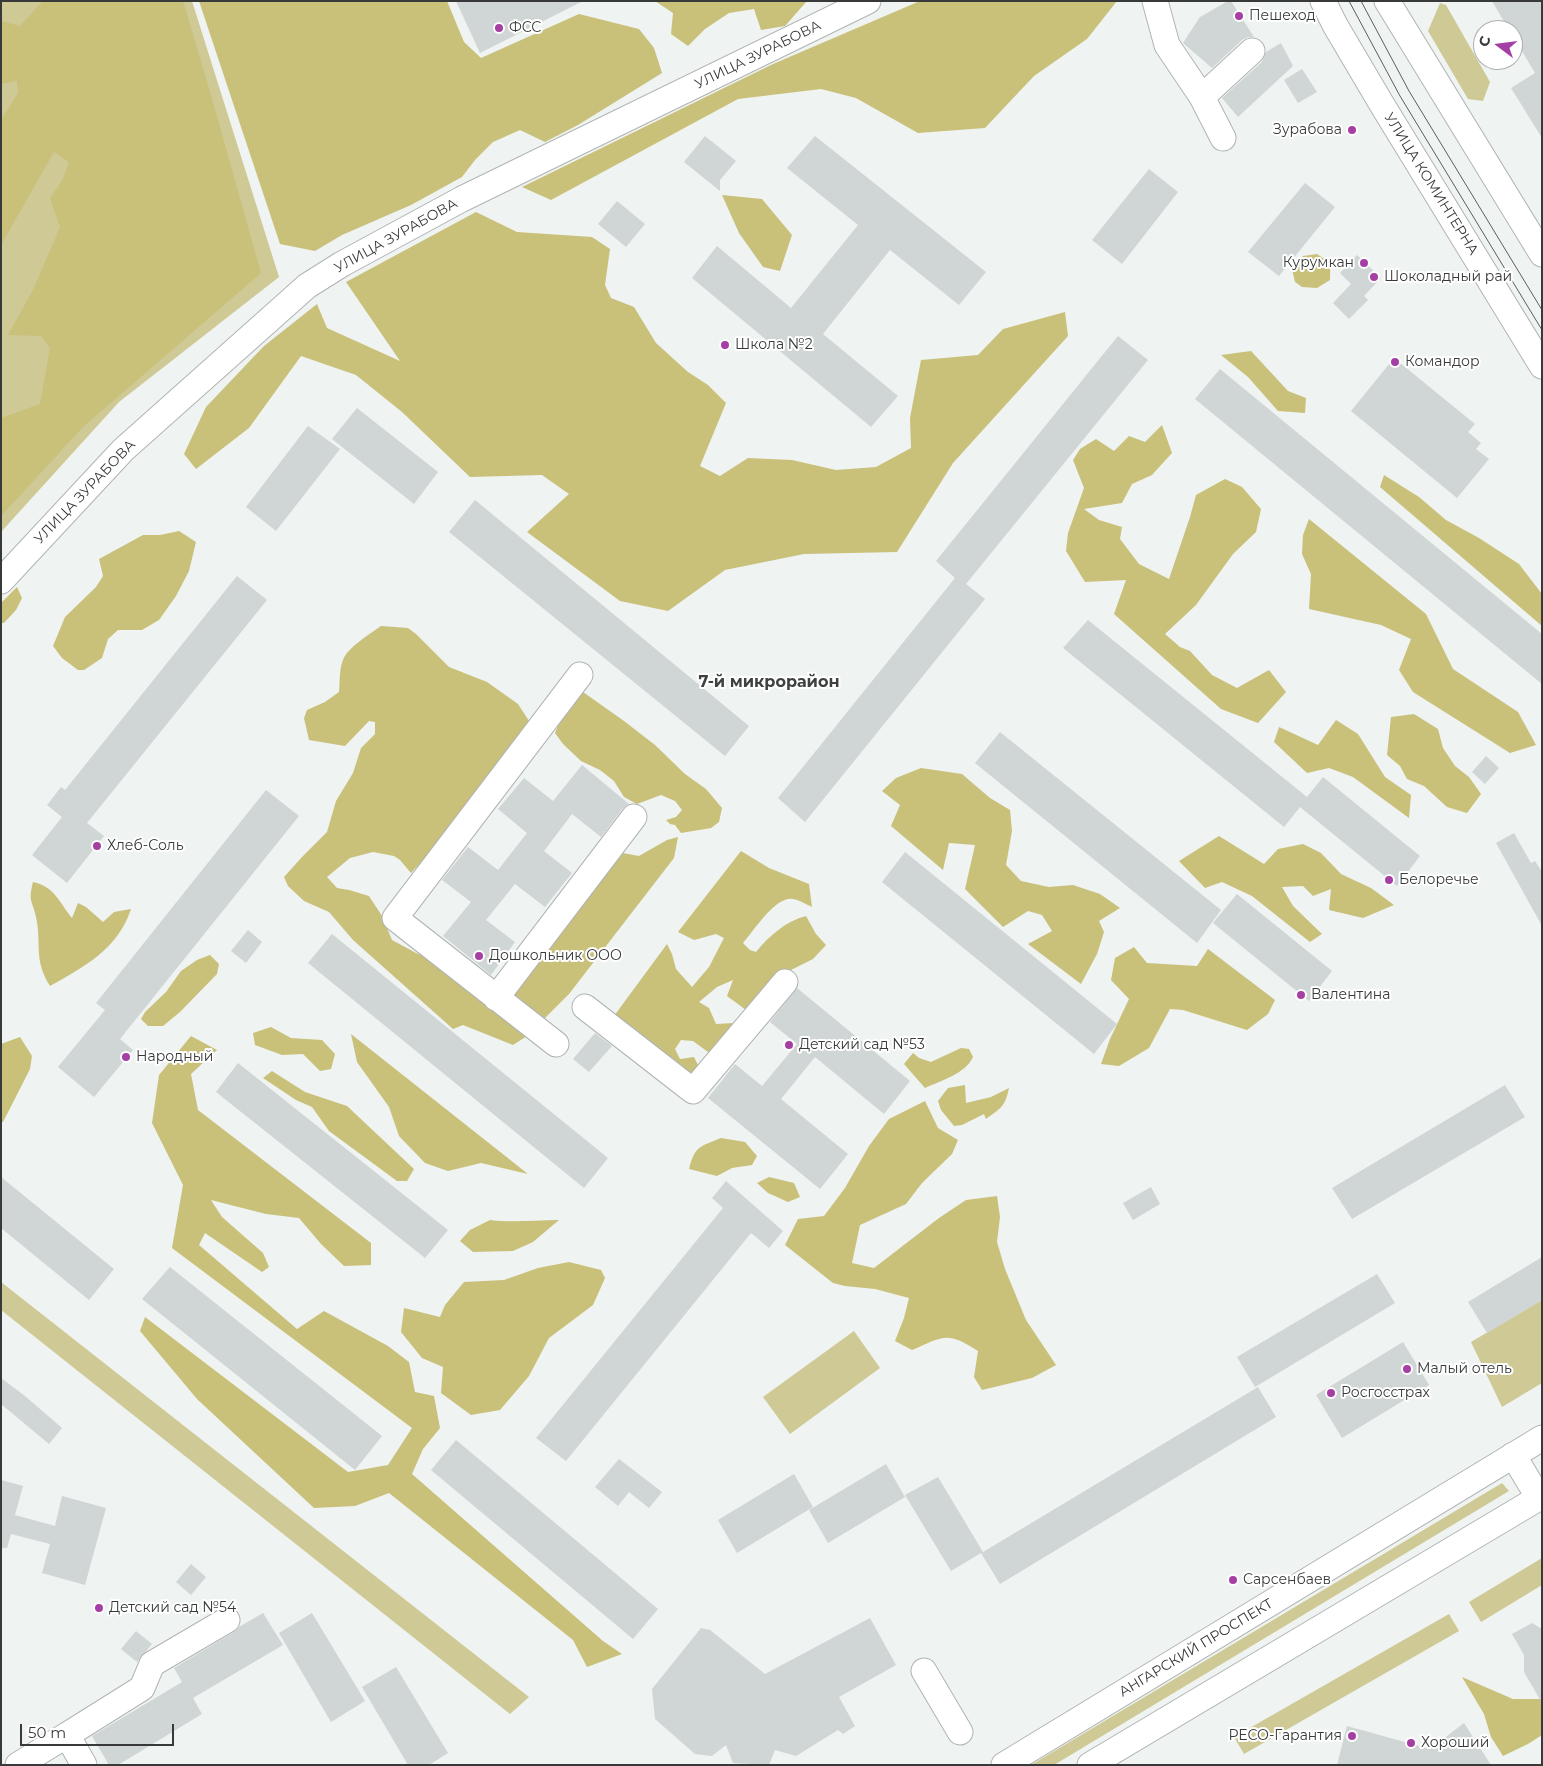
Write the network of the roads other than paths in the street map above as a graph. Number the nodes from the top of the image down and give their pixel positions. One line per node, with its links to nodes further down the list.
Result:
1 (868, 1): 10 (street, УЛИЦА ЗУРАБОВА)
2 (1155, 1): 6 (street)
3 (1323, 1): 9 (street, УЛИЦА КОМИНТЕРНА)
4 (1387, 1): 8 (street)
5 (1252, 51): 6 (street)
6 (1202, 97): 7 (street)
7 (1223, 138)
8 (1542, 254)
9 (1542, 366)
10 (1, 581)
11 (580, 675): 14 (street)
12 (634, 817): 14 (street)
13 (785, 982): 15 (street)
14 (496, 998): 16 (street)
15 (585, 1007)
16 (556, 1044)
17 (1542, 1438): 18 (street, АНГАРСКИЙ ПРОСПЕКТ)
18 (1513, 1455): 19 (street); 26 (street, АНГАРСКИЙ ПРОСПЕКТ)
19 (1540, 1497): 27 (street)
20 (227, 1620): 23 (street)
21 (924, 1671): 22 (street)
22 (960, 1732)
23 (67, 1736): 24 (street); 25 (street)
24 (18, 1765)
25 (84, 1765)
26 (1004, 1765)
27 (1090, 1765)

